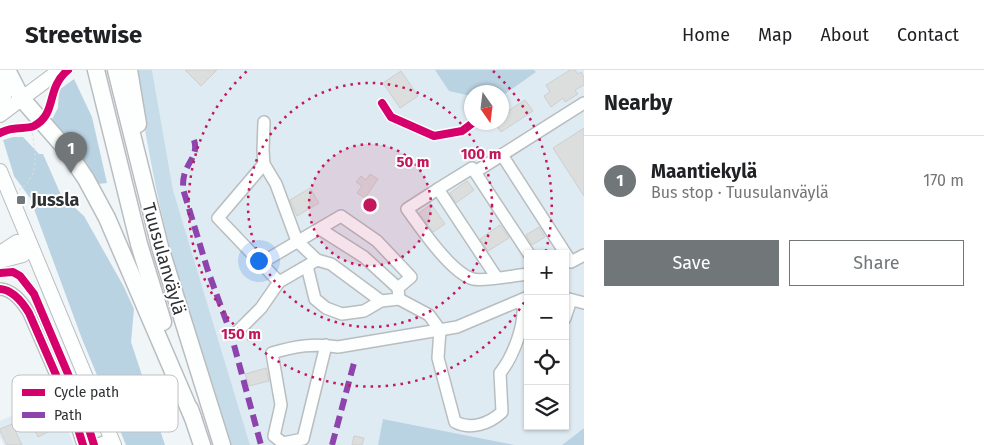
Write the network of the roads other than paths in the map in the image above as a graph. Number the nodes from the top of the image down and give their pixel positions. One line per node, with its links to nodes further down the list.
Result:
1 (3, 70): 10 (highway)
2 (7, 70): 8 (highway)
3 (45, 70): 8 (main road)
4 (60, 70): 8 (main road)
5 (96, 70): 45 (highway, Tuusulanväylä)
6 (116, 70): 21 (highway, Tuusulanväylä)
7 (129, 70): 21 (highway)
8 (20, 96): 10 (main road); 11 (main road); 43 (highway)
9 (584, 103): 13 (street)
10 (0, 104)
11 (0, 114)
12 (264, 122): 14 (street)
13 (502, 154): 16 (street); 24 (street)
14 (264, 164): 19 (street); 26 (street)
15 (0, 171): 20 (main road)
16 (475, 172): 17 (street); 22 (street)
17 (438, 189): 29 (street); 29 (street)
18 (320, 230): 19 (street); 32 (street); 32 (street)
19 (297, 241): 26 (street); 27 (street)
20 (30, 244): 23 (main road); 25 (main road); 42 (main road)
21 (160, 247): 51 (highway, Tuusulanväylä)
22 (526, 250)
23 (0, 253)
24 (584, 255)
25 (0, 261)
26 (261, 263): 30 (street)
27 (312, 263): 30 (street); 35 (street); 35 (street)
28 (524, 275): 29 (street)
29 (497, 278)
30 (279, 282): 39 (street)
31 (0, 289): 41 (street)
32 (398, 294): 35 (street); 38 (street)
33 (524, 299): 38 (street)
34 (569, 299): 36 (street)
35 (381, 301)
36 (584, 303)
37 (524, 311): 38 (street)
38 (440, 330): 40 (street)
39 (237, 332)
40 (326, 345): 40 (street)
41 (56, 375)
42 (85, 375)
43 (175, 375)
44 (178, 383): 45 (highway)
45 (193, 418): 50 (highway, Tuusulanväylä)
46 (79, 432): 48 (street)
47 (113, 442): 49 (street)
48 (83, 445)
49 (96, 445)
50 (202, 445)
51 (222, 445)

